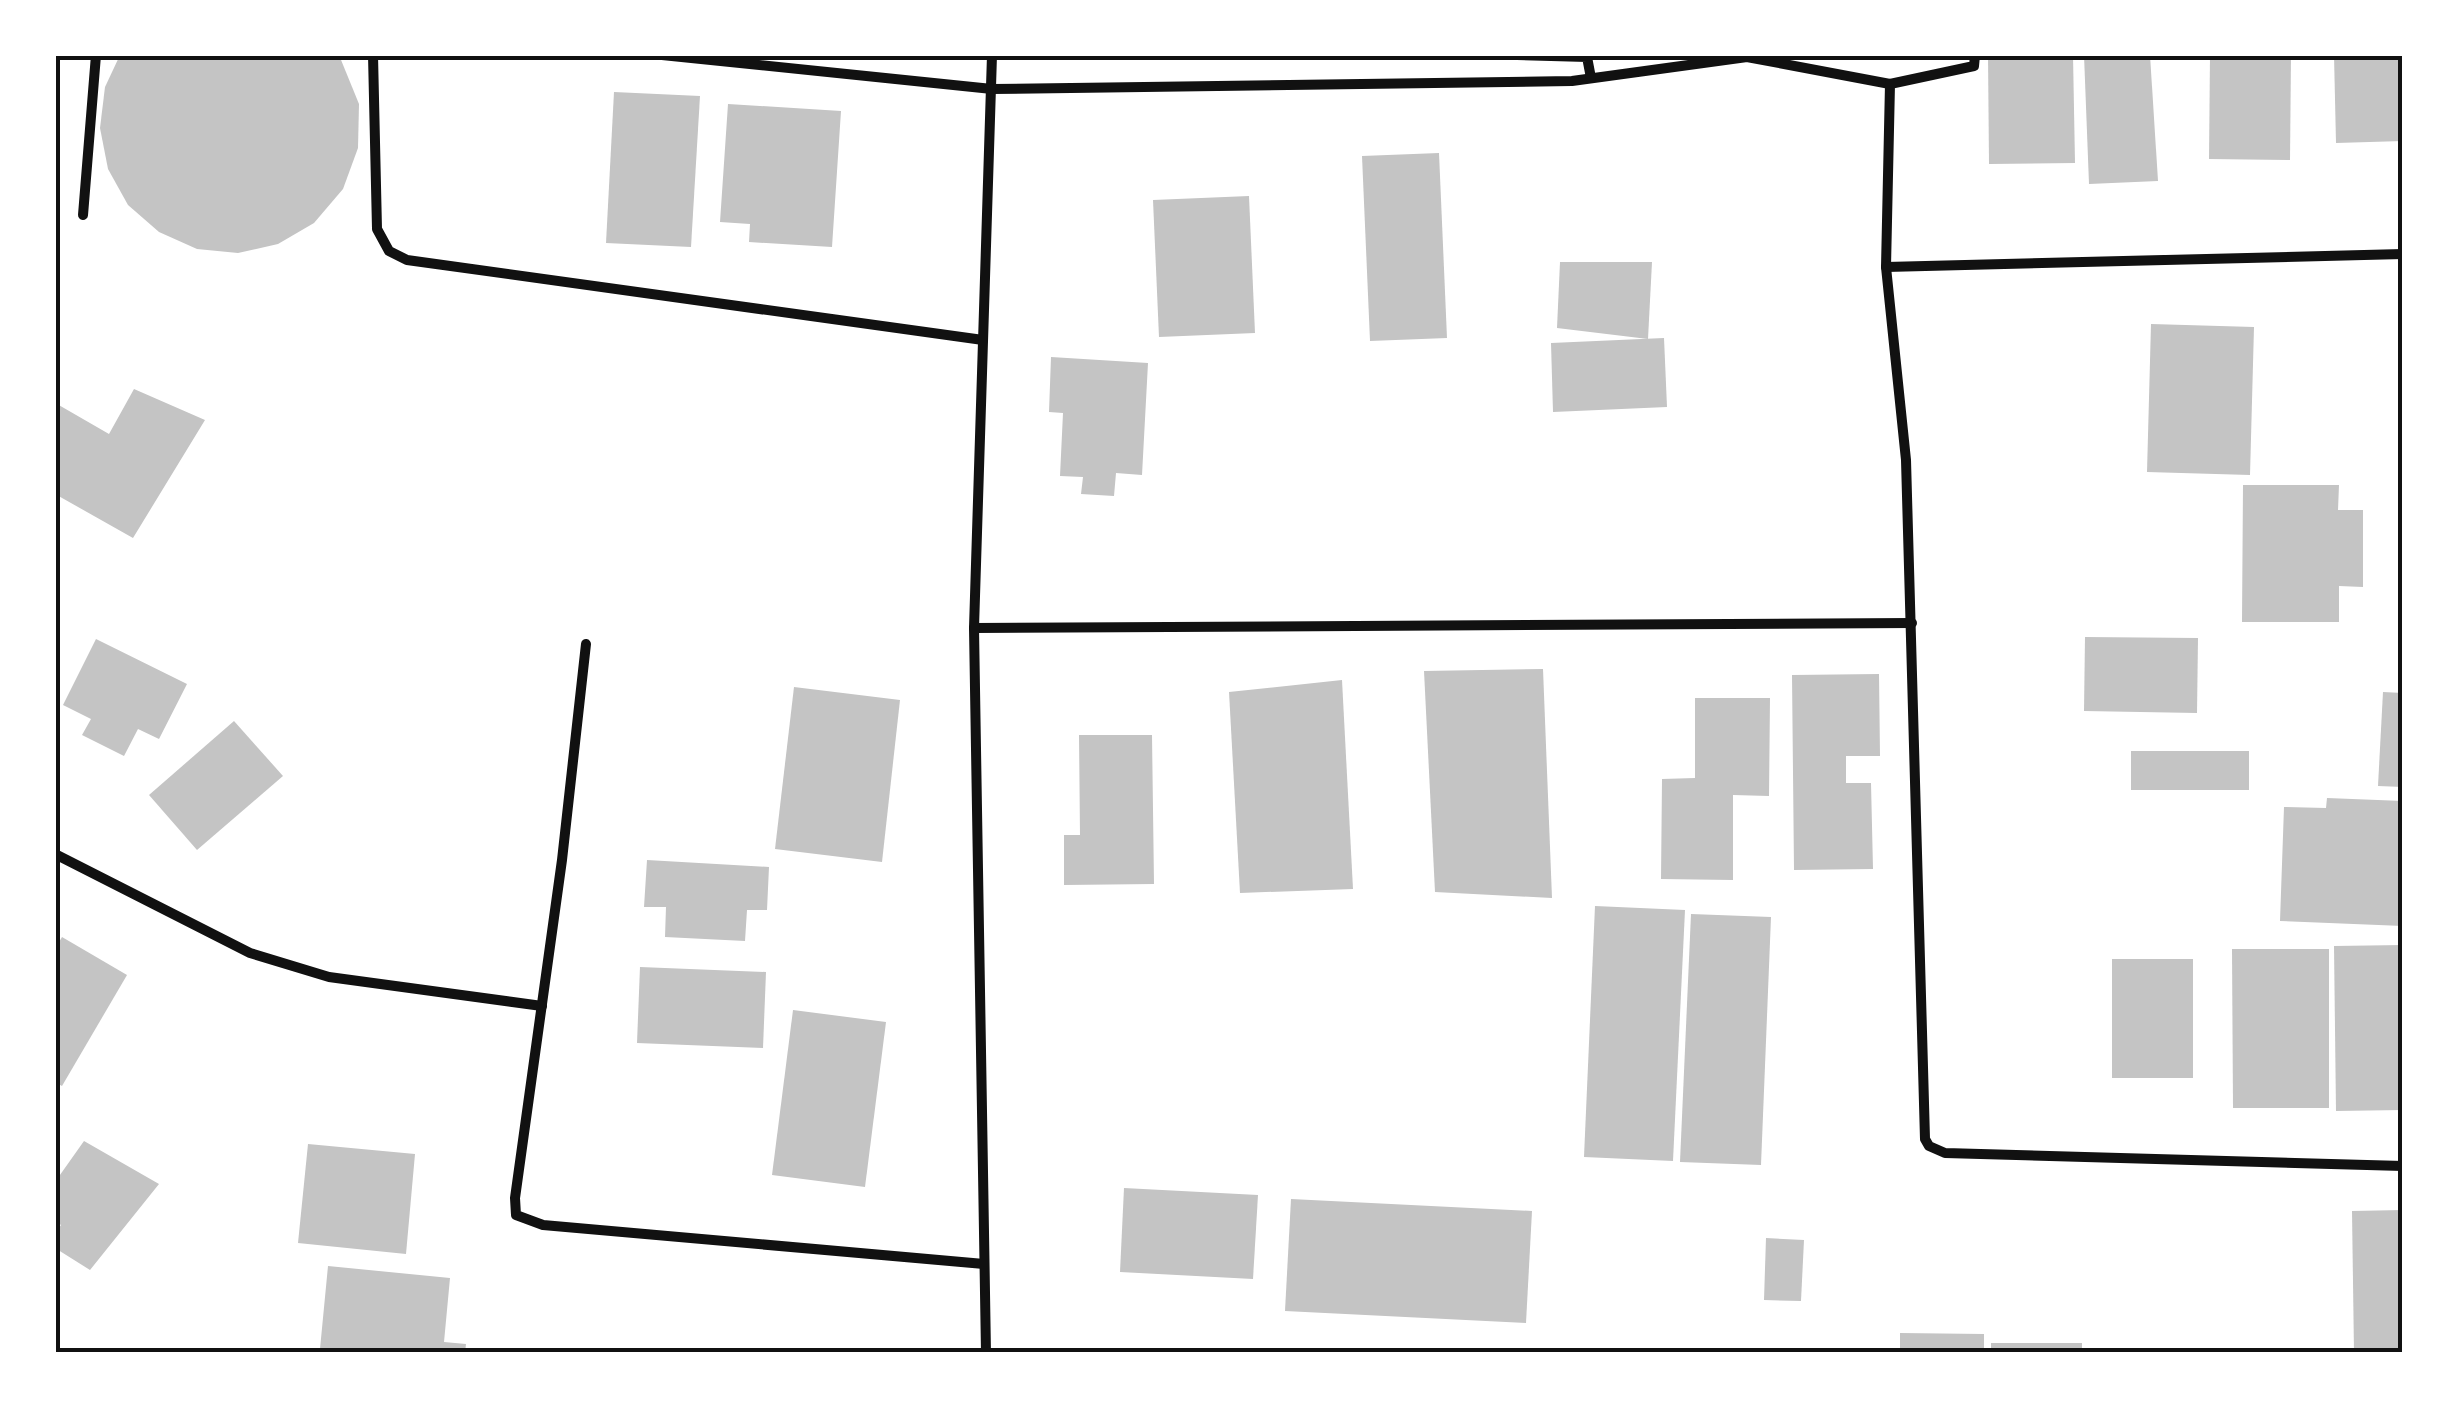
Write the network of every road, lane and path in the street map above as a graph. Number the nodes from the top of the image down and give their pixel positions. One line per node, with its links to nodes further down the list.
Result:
1 (96, 55): 10 (street)
2 (372, 55): 13 (street)
3 (662, 55): 9 (street)
4 (992, 55): 9 (street)
5 (1517, 55): 7 (street)
6 (1975, 55): 8 (street)
7 (1591, 78): 8 (street); 9 (street)
8 (1890, 84): 12 (street)
9 (992, 89): 13 (street)
10 (83, 215)
11 (2403, 254): 12 (street)
12 (1886, 267): 14 (street)
13 (983, 340): 15 (street)
14 (1912, 623): 15 (street); 19 (street)
15 (974, 628): 20 (street)
16 (586, 644): 18 (street)
17 (55, 854): 18 (street)
18 (542, 1006): 20 (street)
19 (2403, 1166)
20 (984, 1264): 21 (street)
21 (986, 1353)

